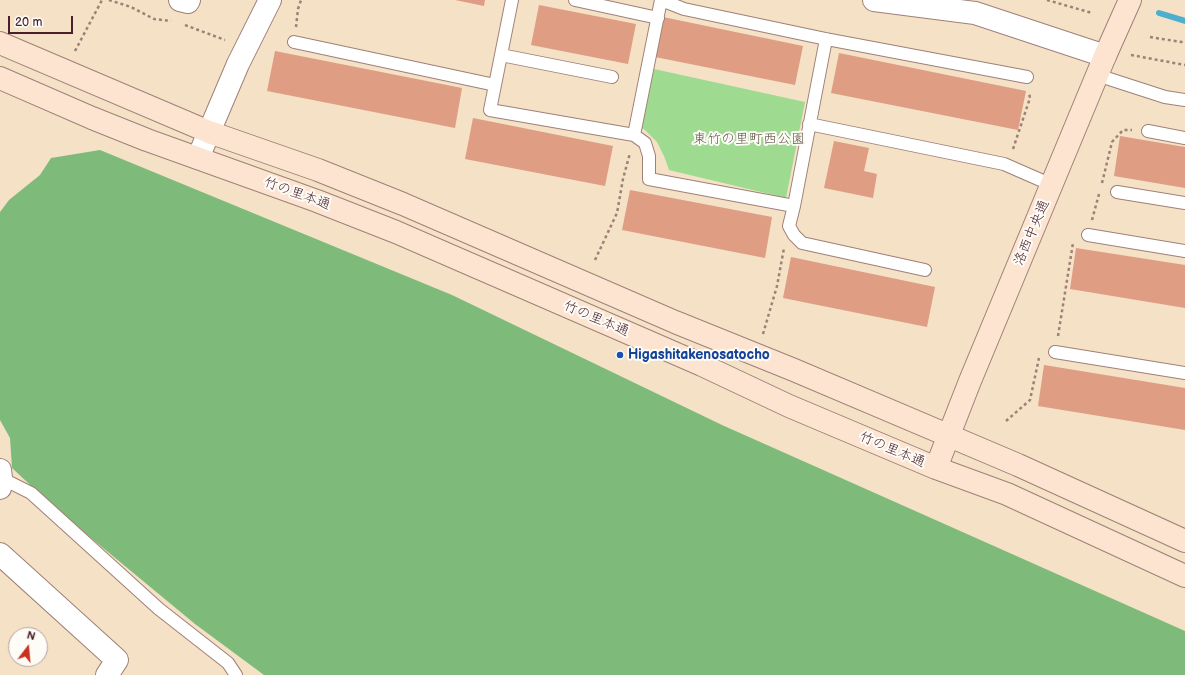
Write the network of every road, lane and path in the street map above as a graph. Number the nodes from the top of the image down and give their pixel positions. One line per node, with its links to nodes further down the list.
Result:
1 (102, 0): 21 (path)
2 (180, 0): 3 (street)
3 (189, 0)
4 (270, 0): 31 (street)
5 (301, 0): 17 (path)
6 (512, 0): 19 (lane)
7 (575, 0): 13 (lane)
8 (661, 0): 13 (lane); 15 (lane)
9 (874, 0): 23 (street)
10 (1047, 0): 12 (path)
11 (1130, 0): 23 (street, 洛西中央通)
12 (1092, 13)
13 (658, 18): 32 (lane)
14 (1150, 37): 16 (path)
15 (826, 39): 25 (lane); 29 (lane)
16 (1185, 41)
17 (294, 42): 27 (lane)
18 (0, 43): 31 (street, 竹の里本通)
19 (501, 55): 24 (lane); 27 (lane)
20 (1131, 55): 22 (path)
21 (72, 56)
22 (1185, 65)
23 (1101, 66): 28 (lane); 36 (street, 洛西中央通)
24 (612, 77)
25 (1027, 77): 35 (path)
26 (0, 78): 34 (street, 竹の里本通)
27 (495, 85): 32 (lane)
28 (1185, 100)
29 (809, 124): 35 (lane); 39 (lane)
30 (1148, 131): 33 (lane); 41 (path)
31 (209, 132): 34 (street); 49 (street, 竹の里本通)
32 (634, 135): 39 (lane); 43 (path)
33 (1185, 138)
34 (198, 158): 50 (street, 竹の里本通)
35 (1008, 165): 36 (lane)
36 (1052, 185): 49 (street, 洛西中央通)
37 (1117, 192): 38 (lane)
38 (1185, 203)
39 (794, 206): 40 (lane)
40 (789, 226): 44 (lane); 45 (path)
41 (1088, 235): 42 (lane); 46 (path)
42 (1185, 251)
43 (595, 260)
44 (925, 270)
45 (763, 334)
46 (1055, 352): 47 (lane); 48 (path)
47 (1185, 373)
48 (1006, 421)
49 (949, 436): 50 (street, 洛西中央通); 52 (street, 竹の里本通)
50 (936, 468): 54 (street, 竹の里本通)
51 (0, 478): 56 (lane)
52 (1185, 541)
53 (0, 554): 55 (street)
54 (1185, 576)
55 (107, 675)
56 (236, 675)

